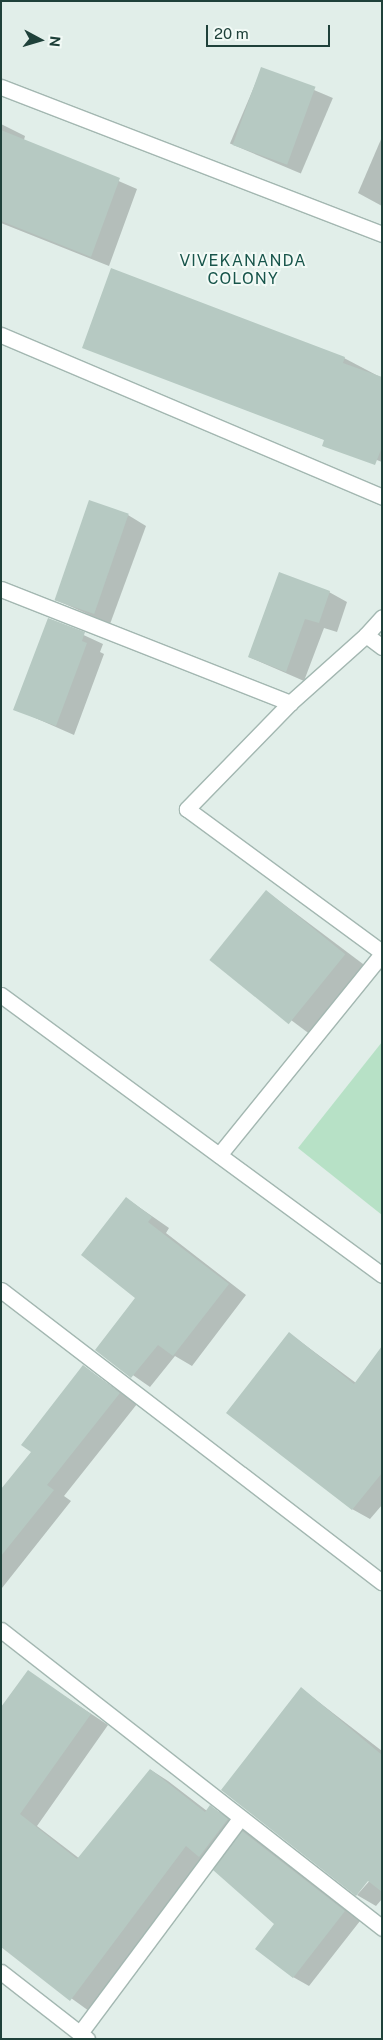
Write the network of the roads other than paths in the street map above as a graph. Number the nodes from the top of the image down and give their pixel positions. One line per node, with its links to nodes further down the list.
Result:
1 (1, 87): 2 (street)
2 (382, 234)
3 (1, 335): 4 (street)
4 (382, 497)
5 (1, 589): 9 (street)
6 (382, 617): 7 (street)
7 (366, 635): 8 (street); 9 (street)
8 (382, 647)
9 (290, 703): 10 (street)
10 (382, 953): 12 (street)
11 (1, 995): 12 (street)
12 (219, 1155): 13 (street)
13 (382, 1275)
14 (1, 1290): 15 (street)
15 (382, 1582)
16 (1, 1630): 17 (street)
17 (240, 1818): 18 (street); 20 (street)
18 (382, 1928)
19 (1, 1972): 20 (street)
20 (83, 2036)

